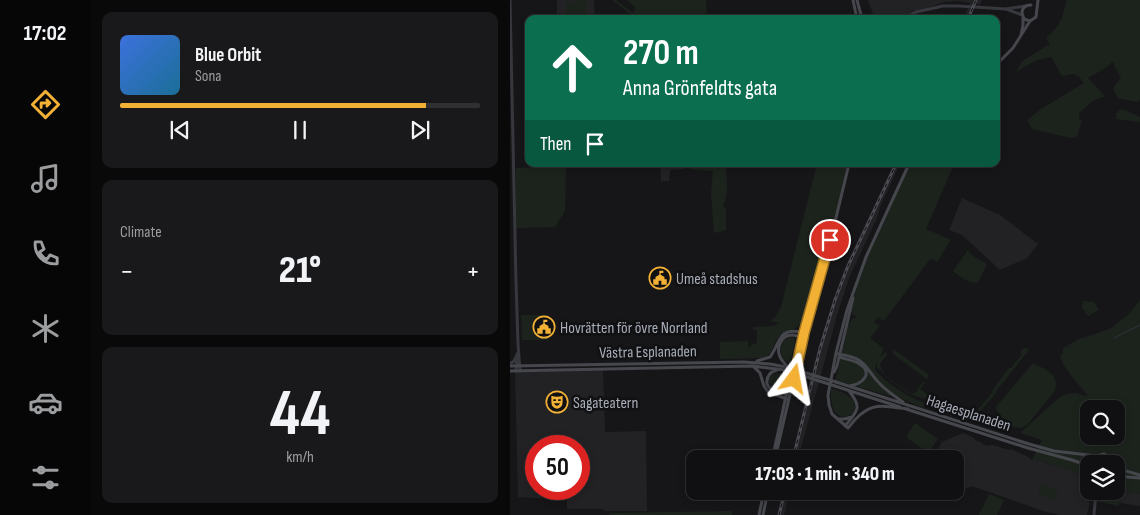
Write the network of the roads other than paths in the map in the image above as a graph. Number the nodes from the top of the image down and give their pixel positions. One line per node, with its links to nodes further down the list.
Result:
1 (853, 0): 10 (main road)
2 (857, 0): 11 (main road)
3 (1034, 0): 6 (main road)
4 (1038, 0): 9 (main road)
5 (510, 1): 20 (street)
6 (1031, 5): 7 (main road); 9 (main road)
7 (1025, 6): 8 (street); 13 (main road)
8 (1006, 9): 12 (street); 13 (street)
9 (1037, 10): 14 (main road)
10 (856, 15)
11 (861, 15)
12 (911, 15)
13 (1022, 16): 14 (main road); 15 (main road)
14 (1030, 21): 15 (main road)
15 (1020, 38): 16 (main road)
16 (1000, 61)
17 (848, 167): 19 (main road)
18 (908, 167): 22 (main road)
19 (802, 335): 24 (main road); 28 (main road); 33 (main road)
20 (518, 344): 21 (street); 27 (street)
21 (517, 354): 25 (street); 27 (street)
22 (837, 356): 23 (main road); 26 (main road); 31 (main road); 34 (main road)
23 (847, 360): 26 (main road); 32 (main road)
24 (752, 364): 27 (main road, Västra Esplanaden); 27 (main road, Västra Esplanaden); 28 (main road, Västra Esplanaden); 29 (main road, Västra Esplanaden); 33 (main road)
25 (510, 365): 27 (main road, Västra Esplanaden)
26 (836, 366): 31 (main road)
27 (519, 368): 30 (main road, Västra Esplanaden)
28 (787, 368): 29 (main road, Västra Esplanaden); 32 (main road, Hagaesplanaden, bridge)
29 (779, 369): 33 (main road)
30 (510, 371)
31 (832, 374): 36 (main road)
32 (848, 388): 34 (main road, Hagaesplanaden); 35 (main road)
33 (788, 397): 38 (main road)
34 (908, 407): 37 (main road); 39 (main road, Hagaesplanaden); 40 (main road, Hagaesplanaden)
35 (852, 417): 36 (main road); 37 (main road)
36 (837, 419): 37 (main road)
37 (846, 427)
38 (776, 450)
39 (1088, 455)
40 (1080, 462)
41 (1125, 471): 43 (main road)
42 (1125, 476): 43 (main road)
43 (1140, 476)
44 (763, 500): 47 (main road)
45 (765, 500): 47 (main road)
46 (1095, 500): 48 (street)
47 (761, 515)
48 (1094, 515)

